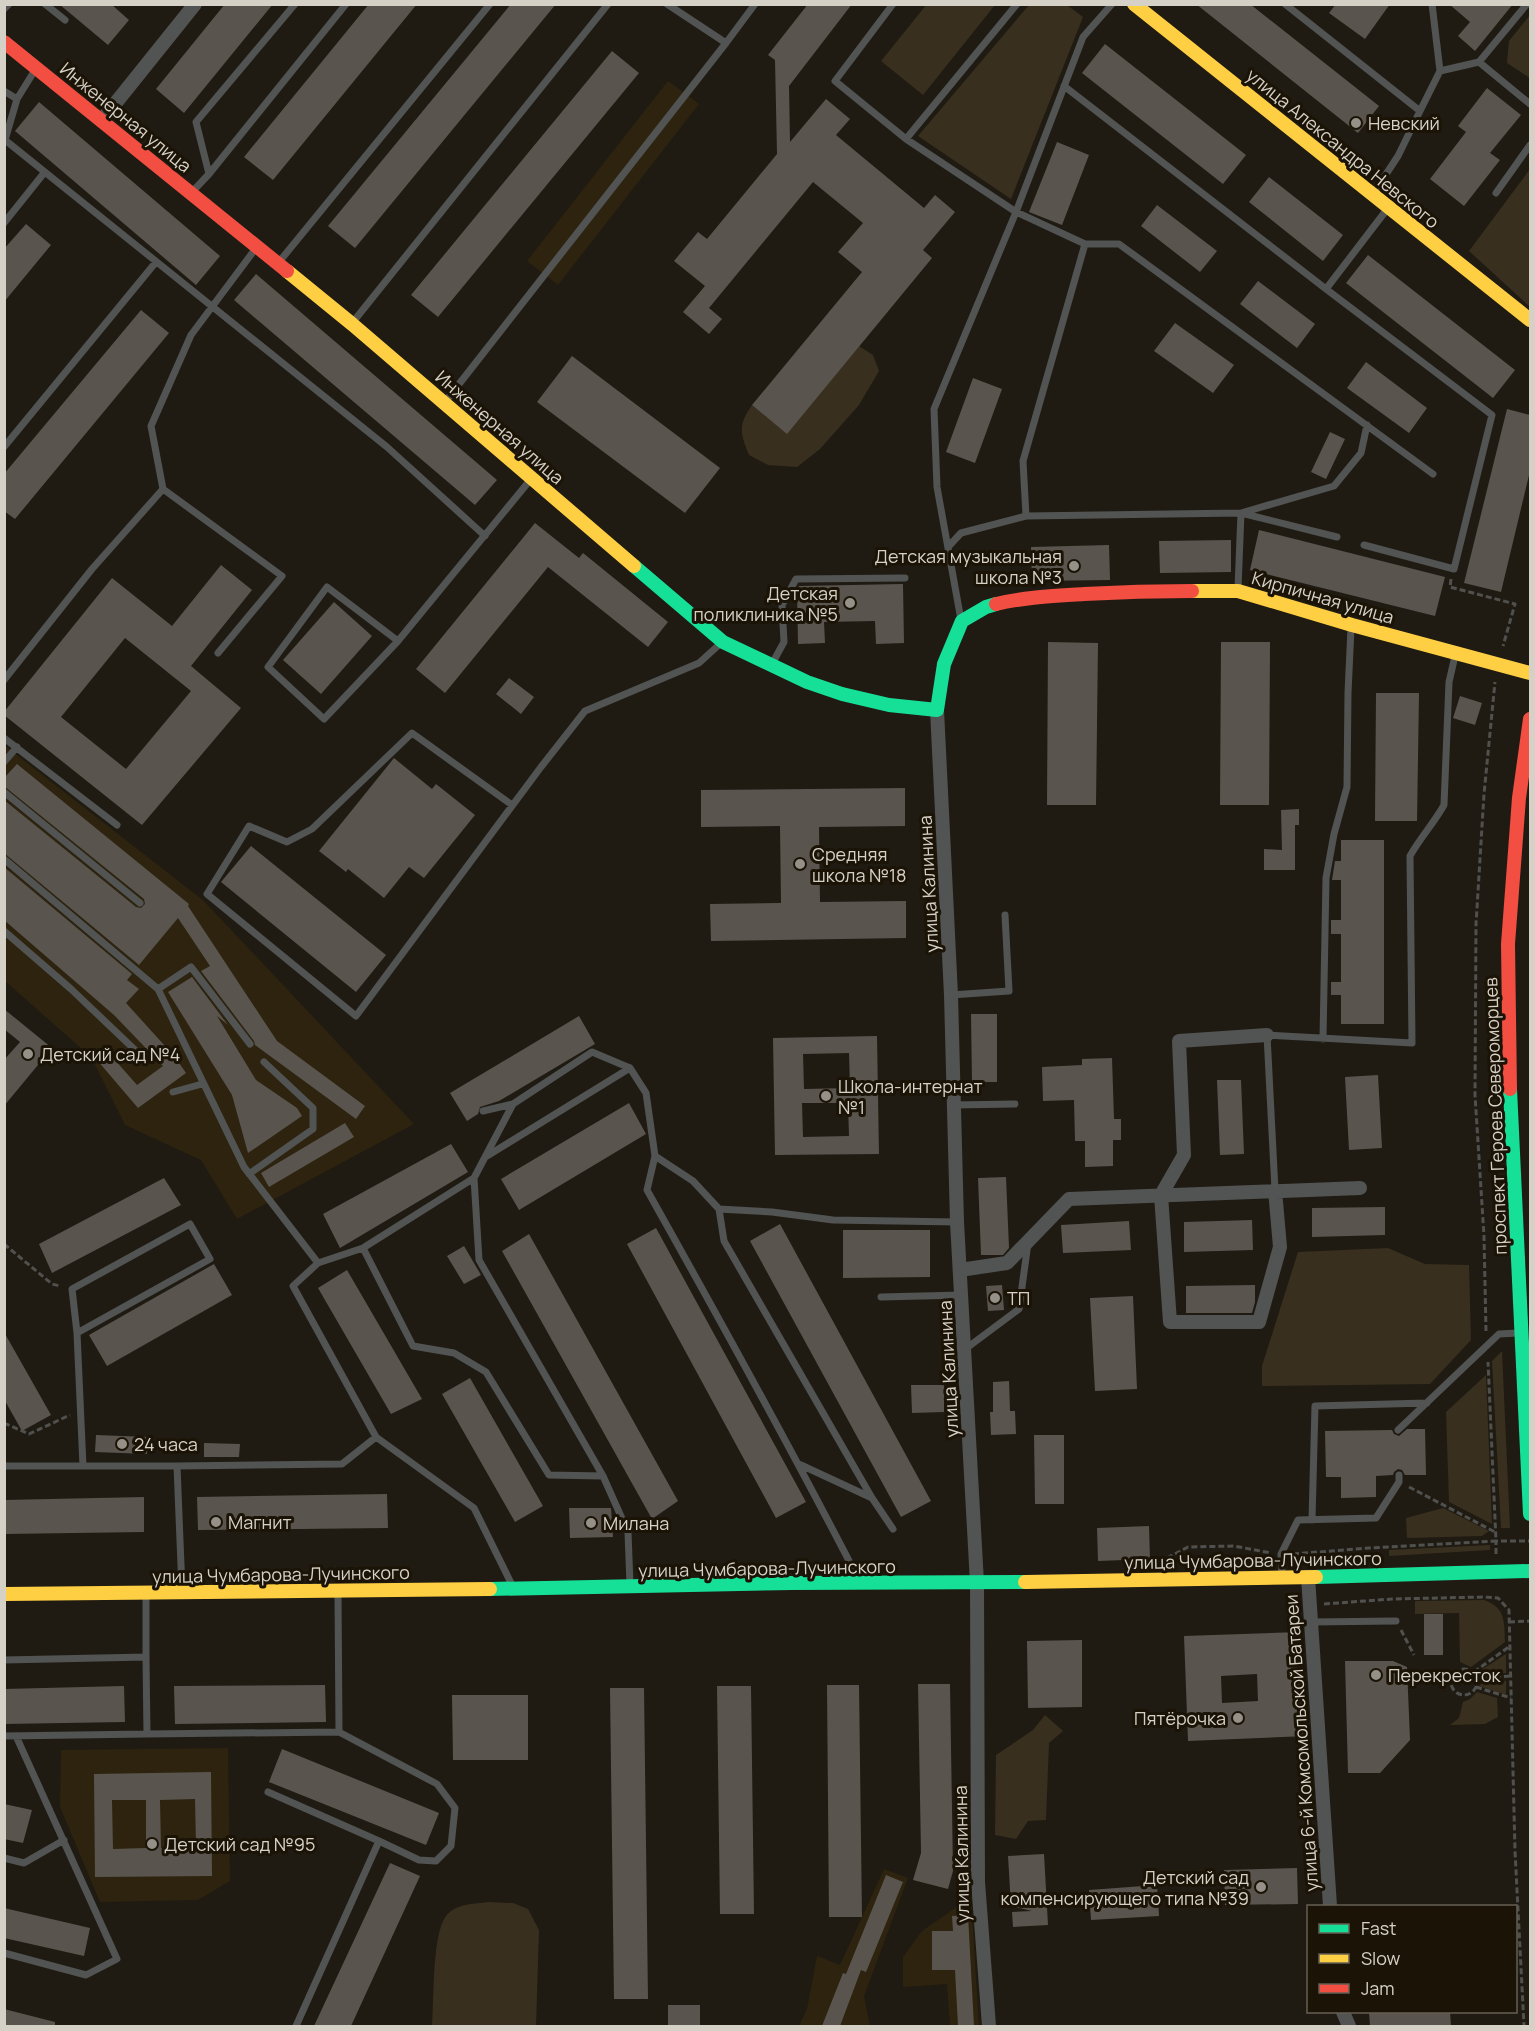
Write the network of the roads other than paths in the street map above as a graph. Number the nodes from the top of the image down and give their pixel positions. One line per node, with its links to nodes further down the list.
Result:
1 (9, 4): 17 (lane)
2 (45, 4): 18 (lane)
3 (195, 4): 29 (street)
4 (295, 4): 33 (lane)
5 (345, 4): 33 (lane)
6 (490, 4): 43 (lane)
7 (608, 4): 47 (lane)
8 (667, 4): 20 (lane)
9 (755, 4): 20 (lane)
10 (893, 4): 30 (lane)
11 (1017, 4): 30 (lane)
12 (1112, 4): 24 (lane)
13 (1134, 4): 36 (street, улица Александра Невского)
14 (1285, 4): 28 (lane)
15 (1432, 4): 23 (lane)
16 (1527, 4): 21 (lane)
17 (4, 9)
18 (65, 20)
19 (4, 42): 22 (street, Инженерная улица)
20 (726, 43): 48 (lane)
21 (1479, 62): 23 (lane); 27 (lane)
22 (37, 68): 26 (lane); 29 (street, Инженерная улица)
23 (1440, 71): 28 (lane)
24 (1064, 86): 38 (lane); 44 (lane)
25 (4, 91): 26 (lane)
26 (17, 99): 32 (lane)
27 (1530, 104)
28 (1420, 111): 36 (lane)
29 (102, 120): 34 (street, Инженерная улица)
30 (906, 139): 38 (lane)
31 (1530, 145): 35 (lane)
32 (44, 172): 39 (lane); 42 (lane)
33 (209, 174): 34 (lane)
34 (192, 193): 41 (street, Инженерная улица)
35 (1496, 193)
36 (1373, 195): 37 (street, улица Александра Невского)
37 (1388, 207): 44 (lane); 46 (street, улица Александра Невского)
38 (1016, 213): 40 (lane); 59 (lane)
39 (4, 223)
40 (1084, 244): 49 (lane); 55 (lane)
41 (257, 247): 43 (street, Инженерная улица); 45 (lane)
42 (156, 262): 45 (lane); 50 (lane)
43 (277, 264): 47 (street, Инженерная улица)
44 (1326, 289): 58 (lane)
45 (211, 306): 53 (lane); 56 (lane)
46 (1530, 320)
47 (352, 324): 48 (street, Инженерная улица)
48 (445, 402): 52 (street, Инженерная улица)
49 (1367, 425): 51 (lane); 54 (lane)
50 (4, 447)
51 (1433, 474)
52 (532, 478): 56 (lane); 65 (street, Инженерная улица)
53 (163, 489): 66 (lane); 70 (lane)
54 (1241, 513): 55 (lane); 57 (lane); 61 (lane)
55 (1026, 516): 59 (lane)
56 (484, 536): 64 (lane)
57 (1337, 537)
58 (1364, 545)
59 (948, 547): 62 (lane)
60 (905, 578): 68 (lane)
61 (1238, 591): 62 (street, Кирпичная улица); 63 (street, Кирпичная улица)
62 (962, 621): 71 (street)
63 (1352, 626): 67 (street, Кирпичная улица); 86 (lane)
64 (398, 641): 64 (lane)
65 (723, 642): 68 (street, Инженерная улица); 77 (lane)
66 (218, 653)
67 (1456, 654): 69 (street, Кирпичная улица); 86 (lane)
68 (772, 664): 71 (street, Инженерная улица)
69 (1530, 673)
70 (4, 680)
71 (937, 710): 84 (street, улица Калинина)
72 (1530, 718): 113 (street, проспект Героев Североморцев)
73 (4, 738): 74 (lane)
74 (17, 747): 75 (lane); 78 (lane)
75 (4, 762)
76 (4, 792): 80 (lane)
77 (512, 805): 77 (lane)
78 (117, 825)
79 (4, 859): 83 (lane)
80 (140, 903)
81 (1005, 915): 84 (lane)
82 (4, 931): 88 (lane)
83 (158, 988): 87 (lane); 91 (lane)
84 (951, 995): 95 (street, улица Калинина)
85 (1266, 1035): 86 (lane); 102 (lane); 103 (street)
86 (1323, 1039)
87 (250, 1044)
88 (135, 1050)
89 (264, 1062): 99 (lane)
90 (630, 1068): 93 (lane); 97 (lane); 98 (lane)
91 (202, 1084): 92 (lane); 99 (lane)
92 (173, 1092)
93 (513, 1104): 96 (lane); 98 (lane)
94 (1015, 1104): 95 (lane)
95 (953, 1105): 105 (street, улица Калинина)
96 (483, 1111)
97 (655, 1156): 104 (lane); 119 (lane)
98 (484, 1158): 100 (lane)
99 (249, 1174): 108 (lane)
100 (474, 1178): 107 (lane); 123 (lane)
101 (1360, 1188): 102 (street)
102 (1275, 1190): 103 (street); 103 (street)
103 (1161, 1195): 106 (street)
104 (719, 1209): 105 (lane); 125 (lane)
105 (957, 1221): 109 (street, улица Калинина)
106 (1029, 1241): 109 (street); 114 (lane)
107 (363, 1248): 108 (lane); 123 (lane)
108 (318, 1263): 118 (lane)
109 (960, 1270): 110 (street, улица Калинина)
110 (962, 1295): 111 (lane); 114 (street, улица Калинина)
111 (881, 1297)
112 (77, 1333): 112 (lane); 121 (lane)
113 (1521, 1333): 115 (lane); 117 (street, проспект Героев Североморцев)
114 (964, 1350): 132 (street, улица Калинина)
115 (1427, 1403): 116 (lane); 127 (lane)
116 (1398, 1430)
117 (1528, 1433): 126 (street, проспект Героев Североморцев)
118 (375, 1437): 122 (lane); 135 (lane)
119 (800, 1465): 125 (lane); 133 (lane)
120 (4, 1466): 121 (lane)
121 (83, 1466): 122 (lane)
122 (177, 1466): 137 (lane)
123 (603, 1476): 134 (lane)
124 (1399, 1479): 127 (lane)
125 (872, 1498): 128 (lane)
126 (1530, 1514)
127 (1312, 1520): 131 (lane)
128 (893, 1529)
129 (1530, 1571): 130 (street, улица Чумбарова-Лучинского)
130 (1308, 1577): 131 (street, улица Чумбарова-Лучинского); 141 (street, улица 6-й Комсомольской Батареи)
131 (1282, 1578): 132 (street, улица Чумбарова-Лучинского)
132 (977, 1583): 133 (street, улица Чумбарова-Лучинского); 155 (street, улица Калинина)
133 (862, 1584): 134 (street, улица Чумбарова-Лучинского)
134 (630, 1587): 135 (street, улица Чумбарова-Лучинского)
135 (514, 1589): 136 (street, улица Чумбарова-Лучинского)
136 (338, 1591): 137 (street, улица Чумбарова-Лучинского); 144 (lane)
137 (182, 1593): 139 (street, улица Чумбарова-Лучинского)
138 (4, 1594): 139 (street, улица Чумбарова-Лучинского)
139 (146, 1594): 142 (lane)
140 (1396, 1621): 141 (lane)
141 (1311, 1622): 152 (street, улица 6-й Комсомольской Батареи)
142 (146, 1657): 143 (lane); 145 (lane)
143 (4, 1660)
144 (339, 1731): 145 (lane); 150 (lane)
145 (147, 1734): 147 (lane)
146 (4, 1736): 147 (lane)
147 (16, 1736): 149 (lane)
148 (268, 1792): 150 (lane)
149 (64, 1840): 151 (lane); 153 (lane)
150 (379, 1841): 154 (lane)
151 (4, 1858)
152 (1330, 1905)
153 (4, 1953)
154 (296, 2026)
155 (989, 2026)

